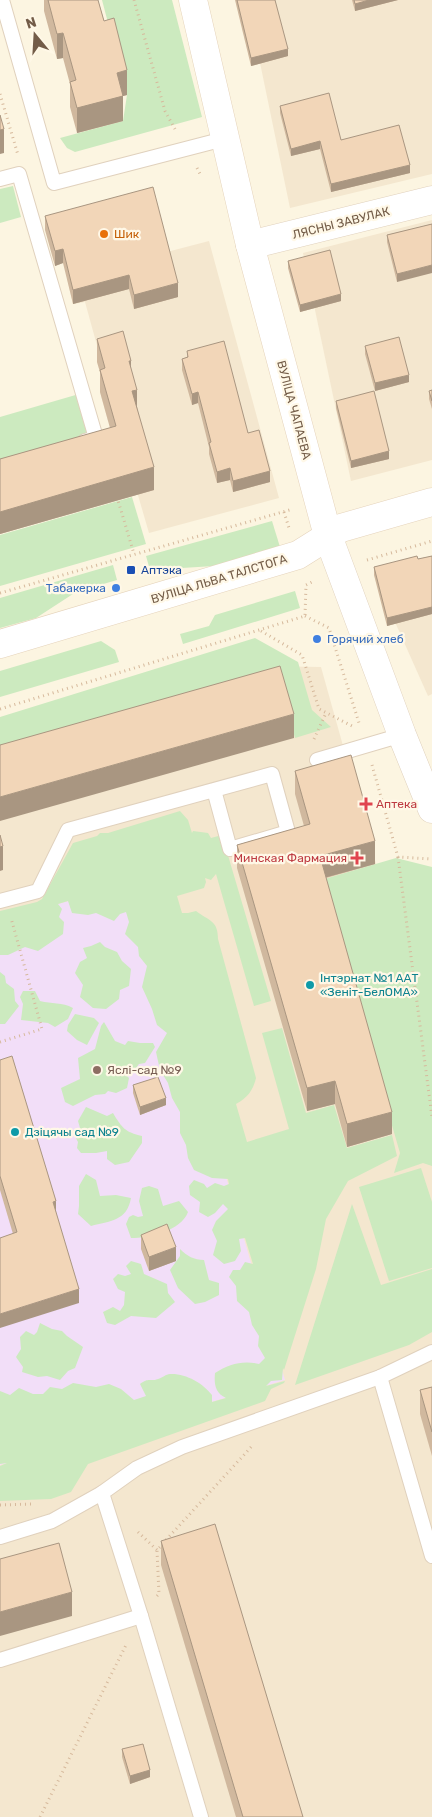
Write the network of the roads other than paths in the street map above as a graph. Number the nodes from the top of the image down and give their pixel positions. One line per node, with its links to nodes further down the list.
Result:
1 (2, 0): 3 (lane)
2 (193, 0): 3 (main road, ВУЛІЦА ЧАПАЕВА)
3 (224, 139): 6 (main road, ВУЛІЦА ЧАПАЕВА)
4 (0, 179): 7 (lane)
5 (432, 200): 6 (main road, ЛЯСНЫ ЗАВУЛАК)
6 (250, 245): 9 (main road, ВУЛІЦА ЧАПАЕВА)
7 (76, 443)
8 (432, 502): 9 (main road, ВУЛІЦА ЛЬВА ТАЛСТОГА)
9 (328, 536): 10 (main road, ВУЛІЦА ЛЬВА ТАЛСТОГА); 11 (main road, ВУЛІЦА ЧАПАЕВА)
10 (0, 644)
11 (402, 735): 12 (lane); 14 (main road, ВУЛІЦА ЧАПАЕВА)
12 (316, 760)
13 (214, 790): 13 (lane); 15 (lane)
14 (432, 809)
15 (3, 901)
16 (432, 1352): 17 (lane)
17 (380, 1377): 18 (lane); 20 (lane)
18 (102, 1493): 19 (lane); 21 (lane)
19 (0, 1536)
20 (432, 1556)
21 (140, 1616): 22 (lane); 23 (lane)
22 (0, 1660)
23 (201, 1817)

